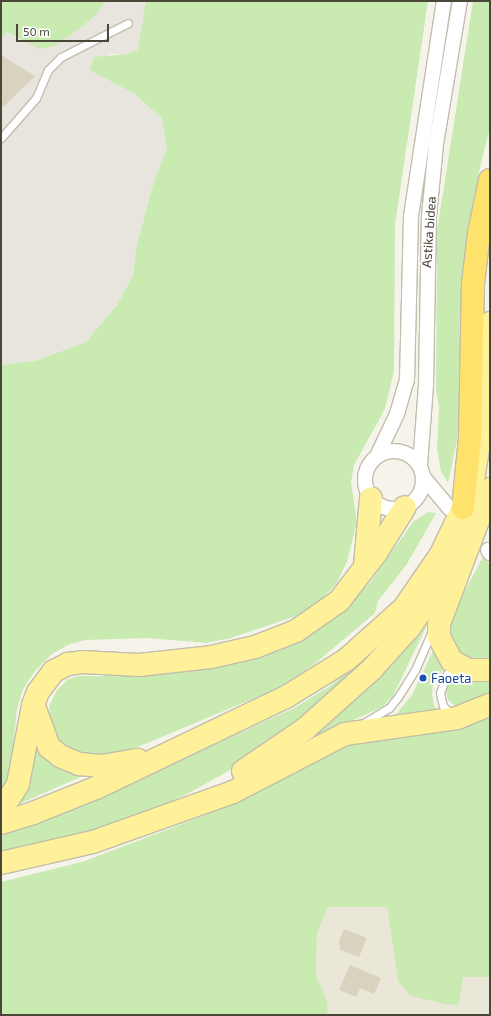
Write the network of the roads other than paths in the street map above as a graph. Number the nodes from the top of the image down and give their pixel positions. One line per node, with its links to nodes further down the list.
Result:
1 (444, 1): 7 (street, Astika bidea)
2 (460, 1): 8 (street, Astika bidea)
3 (128, 23): 4 (lane)
4 (1, 138)
5 (490, 180): 12 (highway)
6 (490, 323): 12 (main road)
7 (378, 454): 8 (street); 10 (street)
8 (422, 471): 11 (street); 11 (street)
9 (490, 489): 13 (main road)
10 (371, 498): 11 (street); 14 (main road)
11 (412, 502): 14 (main road)
12 (463, 508): 22 (main road)
13 (466, 548): 15 (main road); 25 (main road)
14 (365, 565): 19 (main road)
15 (442, 611): 16 (main road); 21 (lane)
16 (460, 666): 17 (main road); 20 (lane)
17 (490, 670)
18 (490, 704): 20 (main road)
19 (33, 705): 22 (main road); 23 (main road)
20 (457, 718): 21 (main road)
21 (345, 734): 25 (main road)
22 (160, 756): 24 (main road)
23 (1, 804)
24 (1, 823)
25 (141, 825): 26 (main road)
26 (1, 863)

